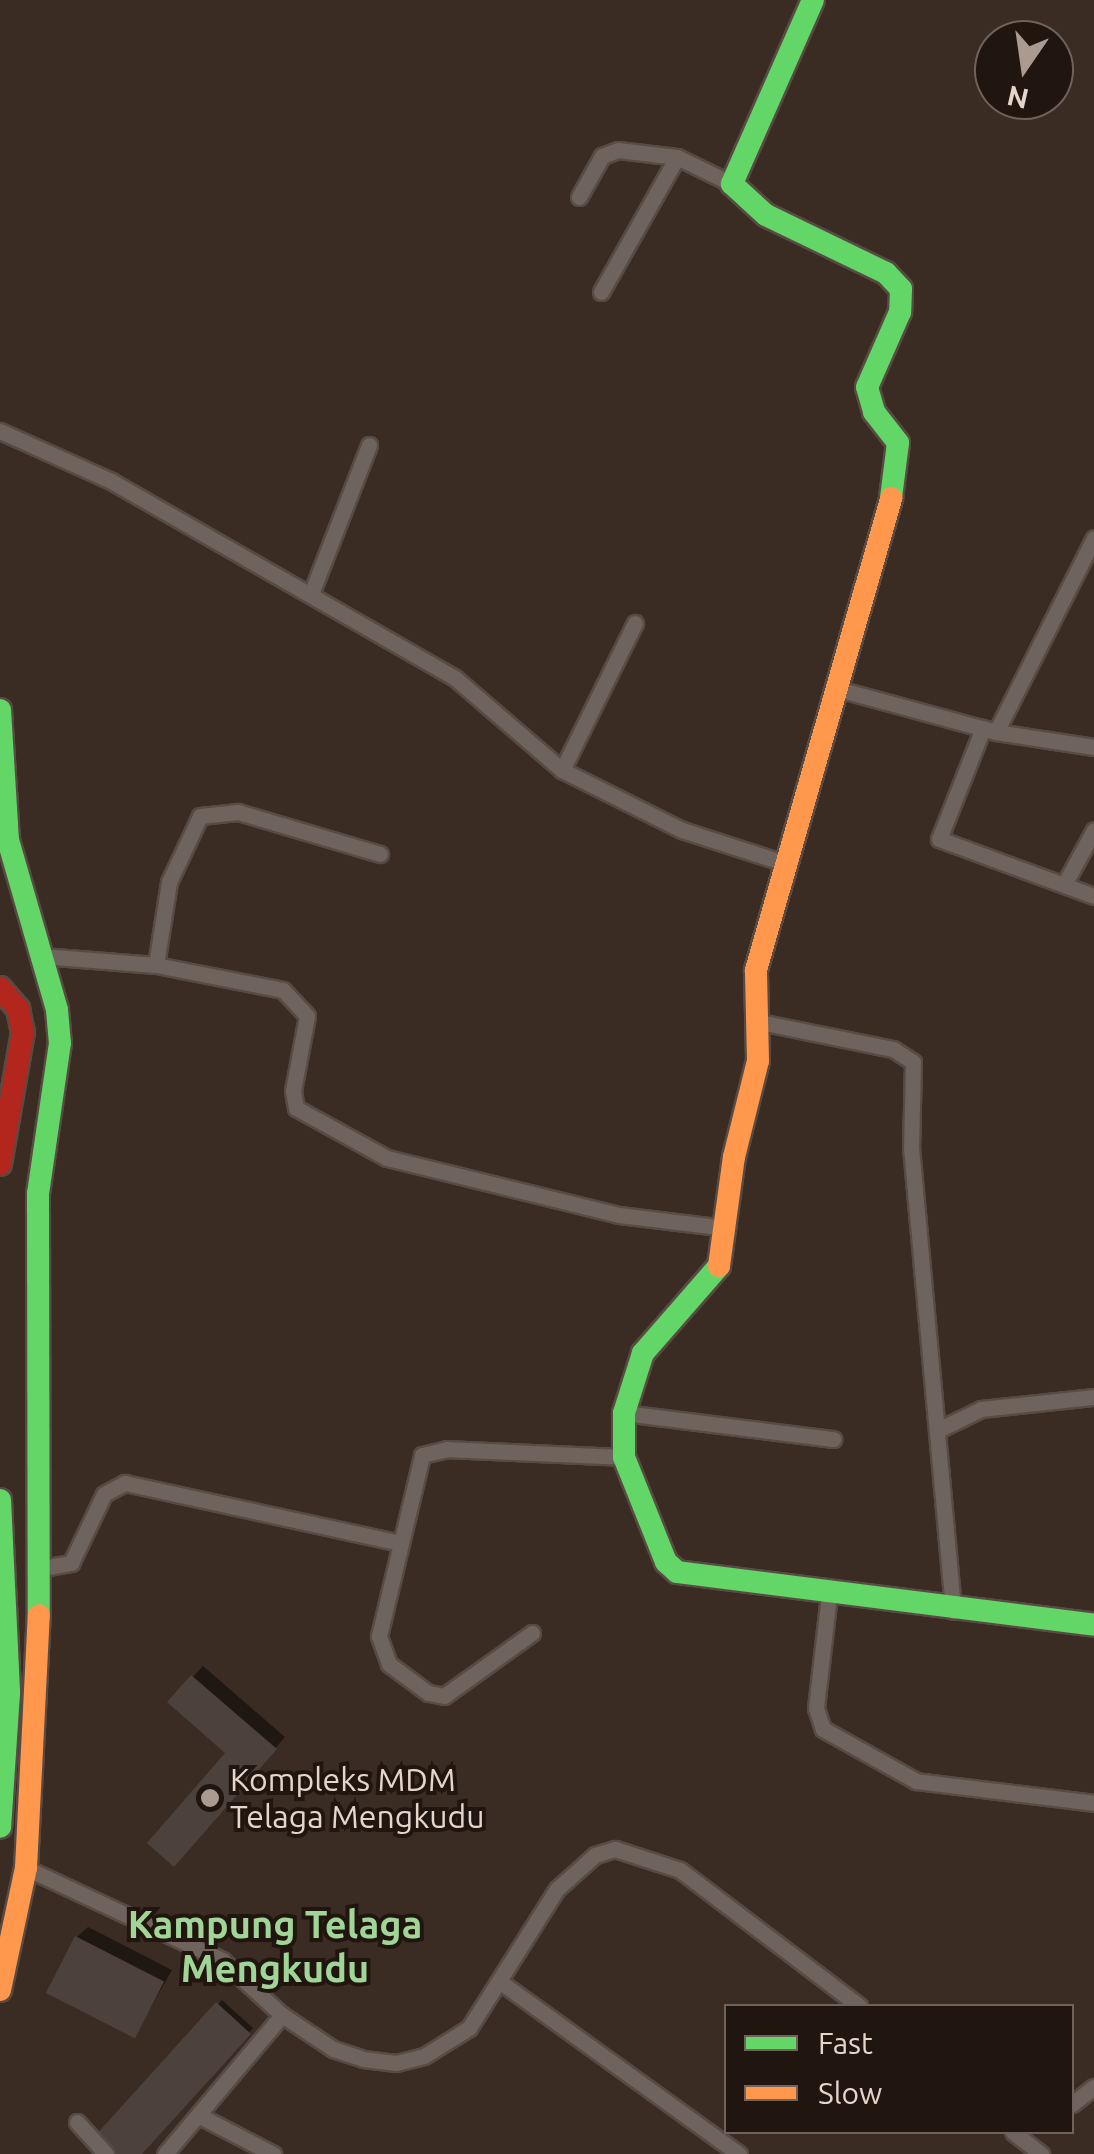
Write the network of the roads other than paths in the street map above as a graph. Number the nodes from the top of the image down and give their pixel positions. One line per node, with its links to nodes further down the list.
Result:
1 (813, 0): 3 (main road)
2 (676, 157): 3 (street); 4 (street); 5 (street)
3 (732, 184): 11 (main road)
4 (578, 197)
5 (601, 292)
6 (0, 430): 9 (street)
7 (369, 445): 9 (street)
8 (1094, 538): 13 (street)
9 (311, 594): 15 (street)
10 (635, 623): 15 (street)
11 (838, 690): 13 (street); 18 (main road)
12 (0, 710): 21 (main road)
13 (989, 730): 14 (street); 19 (street)
14 (1094, 747)
15 (562, 770): 18 (street)
16 (1094, 830): 19 (street)
17 (380, 854): 22 (street)
18 (784, 863): 24 (main road)
19 (1065, 884): 20 (street)
20 (1094, 896)
21 (42, 956): 22 (street); 26 (main road)
22 (156, 964): 28 (street)
23 (0, 988): 25 (main road)
24 (755, 1022): 28 (main road); 31 (street)
25 (22, 1060): 26 (street); 27 (main road)
26 (56, 1062): 36 (main road)
27 (0, 1164)
28 (727, 1228): 30 (main road)
29 (1094, 1398): 31 (street)
30 (624, 1413): 32 (street); 33 (main road)
31 (938, 1430): 38 (street)
32 (833, 1440)
33 (624, 1457): 35 (street); 37 (main road)
34 (0, 1500): 41 (main road)
35 (400, 1543): 36 (street); 40 (street)
36 (37, 1570): 42 (main road)
37 (829, 1595): 38 (main road); 43 (street)
38 (954, 1611): 39 (main road)
39 (1094, 1624)
40 (532, 1632)
41 (8, 1636): 42 (street); 44 (main road)
42 (38, 1636): 45 (main road)
43 (1094, 1803)
44 (0, 1827)
45 (26, 1868): 47 (main road); 49 (street)
46 (499, 1981): 48 (street); 49 (street); 58 (street)
47 (0, 1990)
48 (855, 2004)
49 (282, 2016): 52 (street)
50 (1094, 2086): 51 (street)
51 (1074, 2102)
52 (198, 2115): 56 (street); 57 (street)
53 (77, 2122): 55 (street)
54 (1025, 2135): 59 (street)
55 (106, 2154)
56 (165, 2154)
57 (272, 2154)
58 (738, 2154)
59 (1041, 2154)

